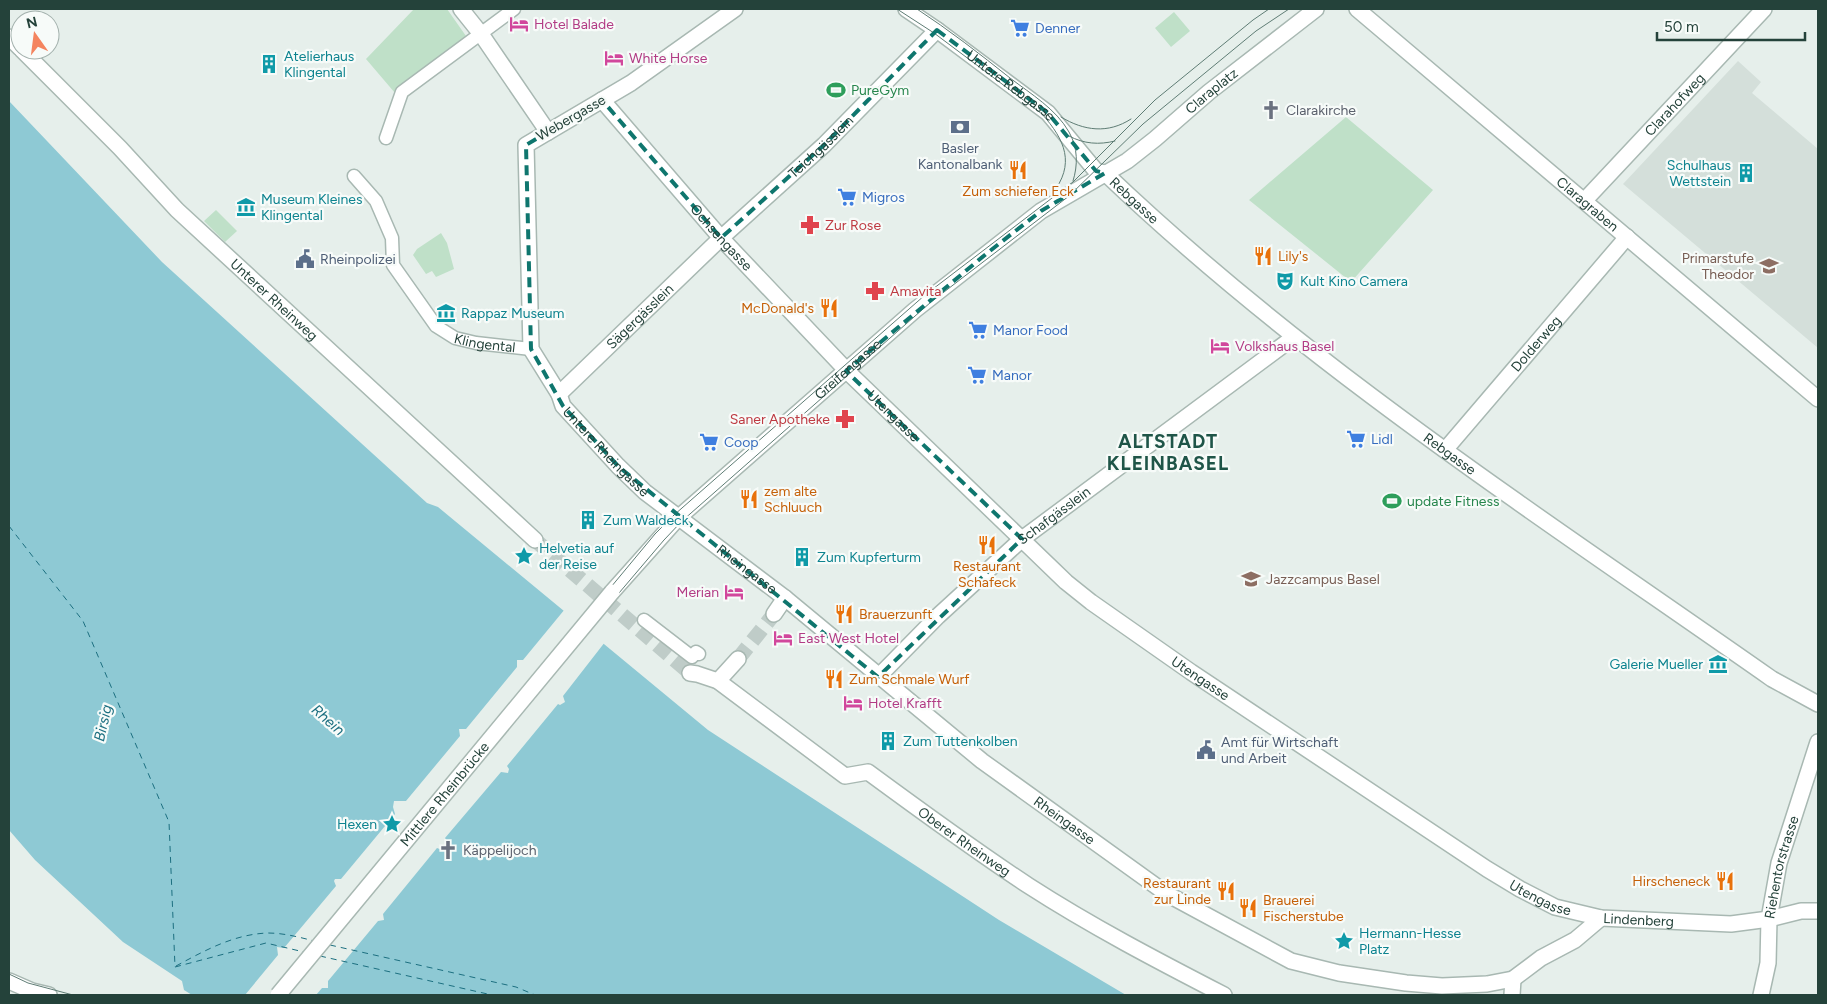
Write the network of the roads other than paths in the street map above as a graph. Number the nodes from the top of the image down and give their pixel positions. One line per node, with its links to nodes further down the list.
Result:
1 (461, 9): 9 (street)
2 (514, 9): 9 (street)
3 (735, 9): 11 (street, Webergasse)
4 (906, 9): 8 (street, Untere Rebgasse)
5 (1316, 9): 14 (street, Claraplatz)
6 (1357, 9): 16 (street, Claragraben)
7 (1764, 9): 16 (street, Clarahofweg)
8 (937, 30): 14 (street, Untere Rebgasse); 18 (street, Teichgässlein)
9 (481, 34): 12 (street); 13 (street)
10 (32, 60): 27 (street, Unterer Rheinweg)
11 (602, 100): 12 (street, Webergasse); 18 (street, Ochsengasse)
12 (548, 132): 20 (street, Webergasse)
13 (386, 138)
14 (1105, 173): 19 (street, Rebgasse); 21 (street, Greifengasse)
15 (354, 176): 20 (street, Klingental)
16 (1585, 200): 17 (street, Claragraben)
17 (1627, 237): 23 (street, Claragraben); 24 (street, Dolderweg)
18 (721, 238): 21 (street, Ochsengasse); 22 (street, Sägergässlein)
19 (1294, 337): 24 (street, Rebgasse); 26 (street, Schafgässlein)
20 (531, 349): 22 (street, Untere Rheingasse)
21 (847, 370): 25 (street, Greifengasse); 26 (street, Utengasse)
22 (559, 394): 25 (street, Untere Rheingasse)
23 (1818, 399)
24 (1445, 450): 37 (street, Rebgasse)
25 (678, 518): 28 (street, Greifengasse); 29 (street, Rheingasse)
26 (1022, 539): 35 (street, Schafgässlein); 40 (street, Utengasse)
27 (535, 540)
28 (612, 592): 46 (street, Mittlere Rheinbrücke, bridge)
29 (785, 598): 30 (street); 35 (street, Rheingasse)
30 (774, 614)
31 (644, 620): 32 (street)
32 (699, 654)
33 (738, 659): 36 (street)
34 (690, 673): 36 (street)
35 (878, 677): 42 (street, Rheingasse)
36 (718, 681): 47 (street, Oberer Rheinweg)
37 (1818, 704)
38 (1818, 742): 41 (street, Riehentorstrasse)
39 (1818, 910): 41 (street, Lindenberg)
40 (1601, 918): 41 (street, Lindenberg); 42 (street, Lindenberg)
41 (1770, 919): 49 (street, Riehentorstrasse)
42 (1513, 979): 48 (street)
43 (9, 981): 44 (street)
44 (30, 993): 45 (street)
45 (49, 995)
46 (278, 995)
47 (1224, 995)
48 (1512, 995)
49 (1761, 995)

